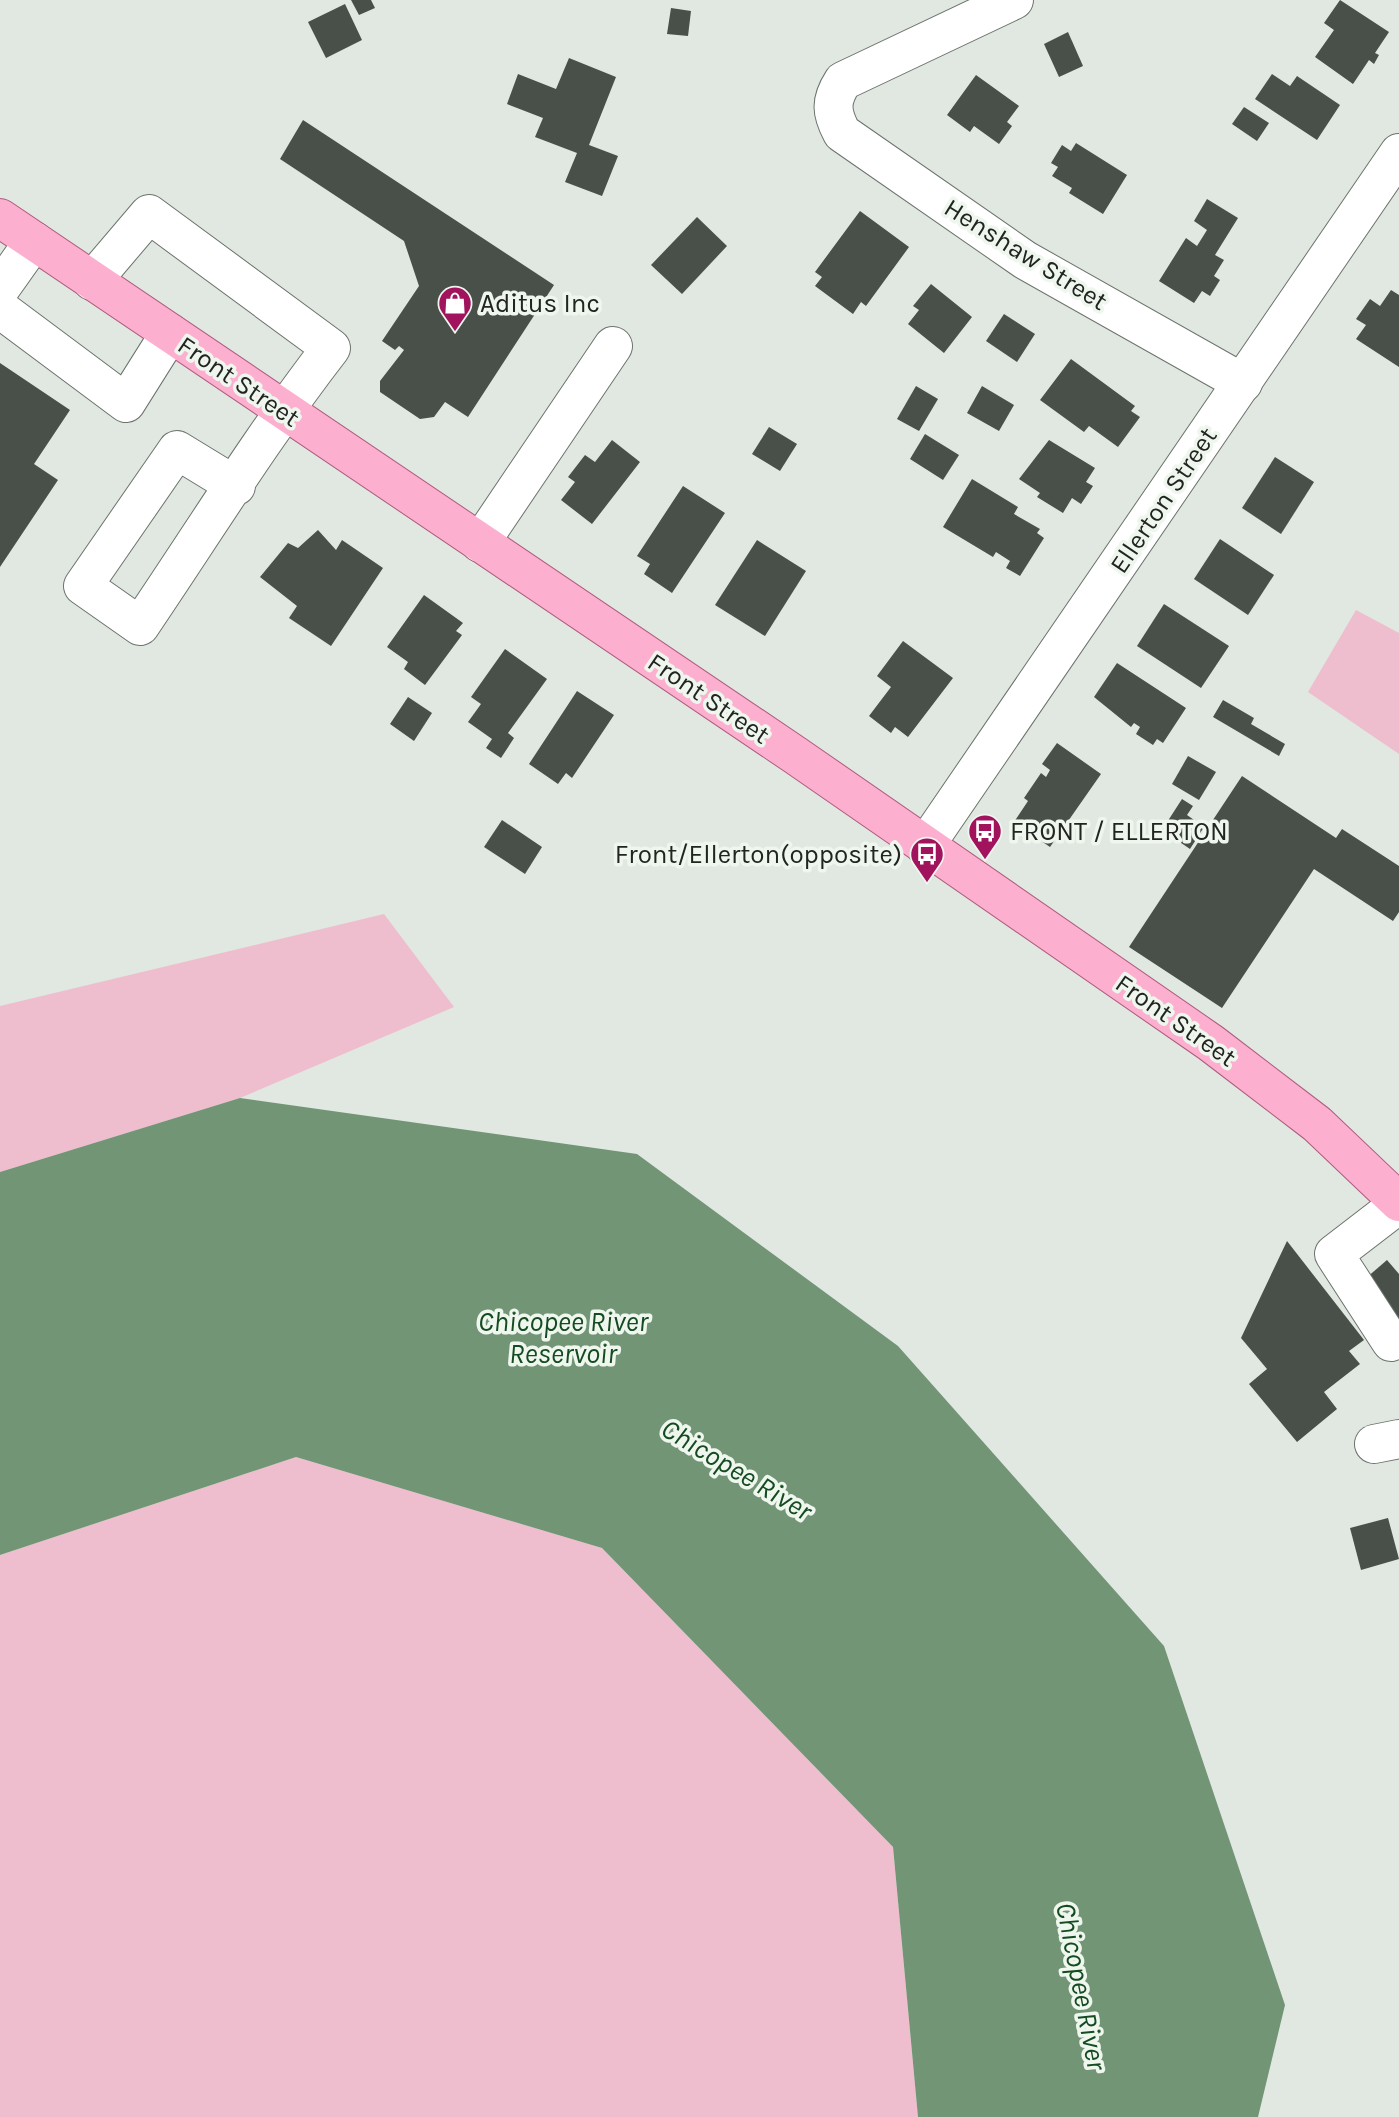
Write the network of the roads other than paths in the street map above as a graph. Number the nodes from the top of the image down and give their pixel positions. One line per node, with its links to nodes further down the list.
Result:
1 (1014, 0): 10 (street, Henshaw Street)
2 (1399, 153): 10 (street, Ellerton Street)
3 (0, 218): 4 (main road, Front Street)
4 (34, 242): 5 (main road, Front Street); 6 (street)
5 (92, 281): 8 (main road, Front Street); 11 (street)
6 (0, 289)
7 (0, 309): 8 (street)
8 (170, 333): 11 (main road, Front Street)
9 (613, 346): 13 (street)
10 (1243, 383): 14 (street, Ellerton Street)
11 (282, 411): 12 (street); 13 (main road, Front Street)
12 (236, 486)
13 (480, 543): 14 (main road, Front Street)
14 (925, 846): 15 (main road, Front Street)
15 (1399, 1203): 16 (street)
16 (1396, 1346)

